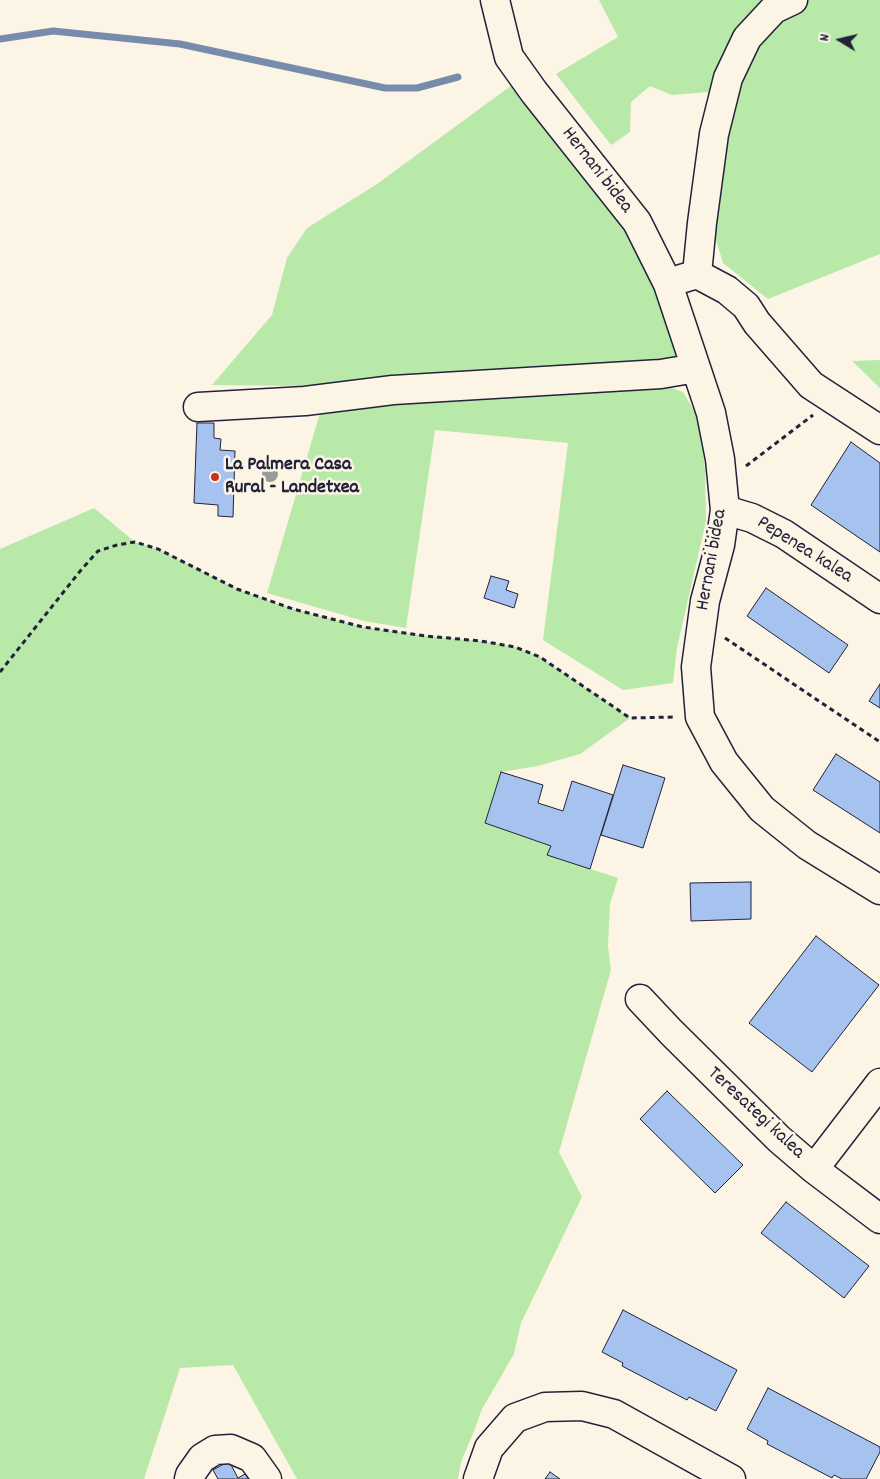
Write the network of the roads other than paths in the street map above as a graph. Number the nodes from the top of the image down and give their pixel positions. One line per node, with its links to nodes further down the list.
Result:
1 (495, 0): 4 (street, Hernani bidea)
2 (793, 0): 3 (street)
3 (698, 274): 4 (street); 7 (street)
4 (668, 284): 5 (street, Hernani bidea)
5 (696, 368): 6 (street); 8 (street, Hernani bidea)
6 (198, 407)
7 (880, 430)
8 (725, 510): 9 (street, Pepenea kalea); 10 (street, Hernani bidea)
9 (880, 599)
10 (880, 890)
11 (640, 999): 13 (street, Teresategi kalea)
12 (880, 1082): 13 (street)
13 (814, 1169): 14 (street, Teresategi kalea)
14 (880, 1219)
15 (190, 1479): 16 (street)
16 (267, 1479)
17 (478, 1479): 18 (street)
18 (731, 1479)

